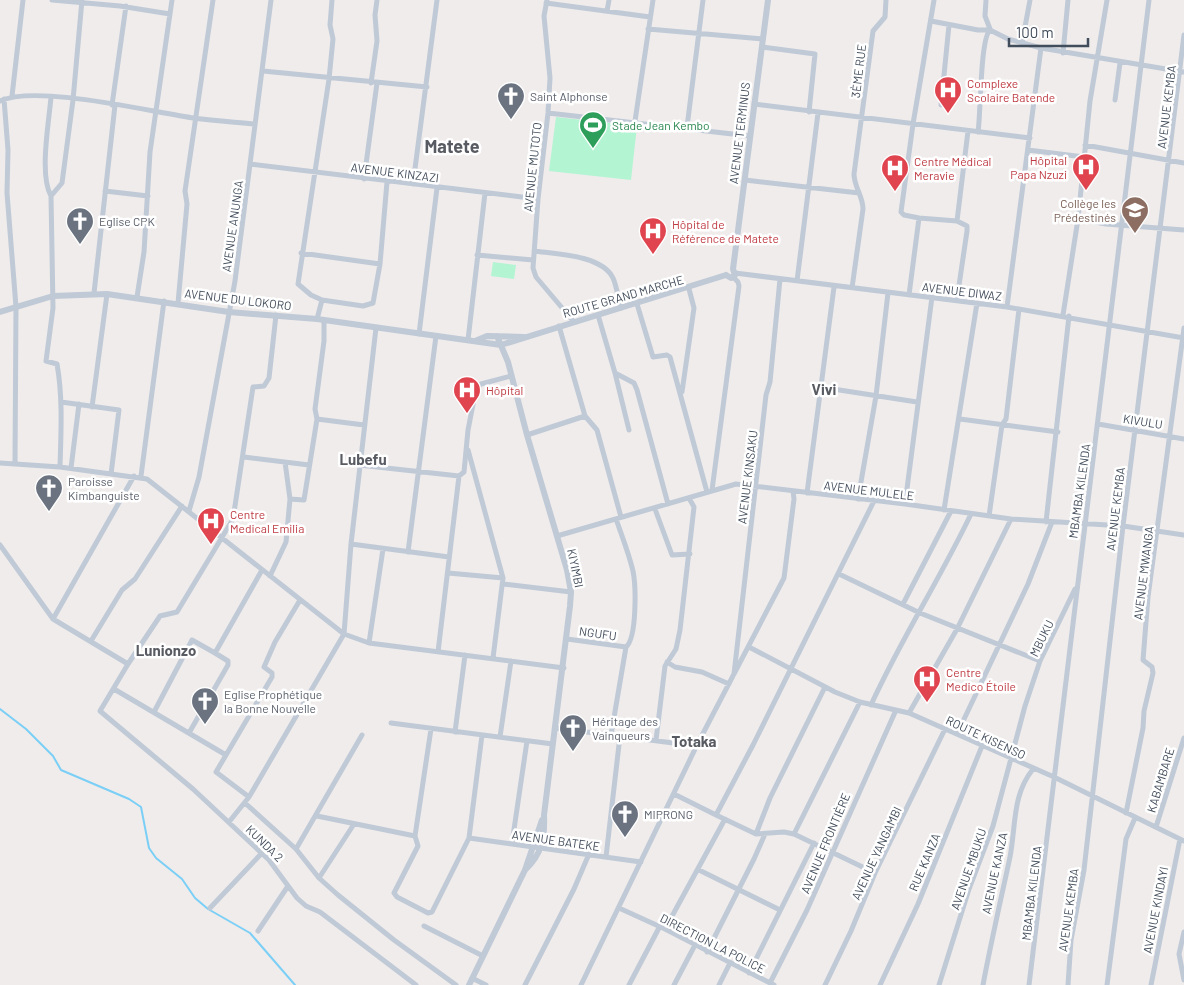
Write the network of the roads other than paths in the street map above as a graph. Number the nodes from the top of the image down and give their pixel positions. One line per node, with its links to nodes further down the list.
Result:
1 (23, 0): 45 (street)
2 (52, 0): 20 (street)
3 (172, 0): 24 (street)
4 (213, 0): 57 (street)
5 (271, 0): 40 (street, AVENUE ANUNGA)
6 (332, 0): 42 (street)
7 (377, 0): 43 (street)
8 (436, 0): 44 (street)
9 (609, 0): 23 (street)
10 (653, 0): 25 (street)
11 (704, 0): 30 (street)
12 (768, 0): 32 (street, AVENUE TERMINUS)
13 (886, 0): 58 (street, 3ÈME RUE)
14 (934, 0): 26 (street)
15 (986, 0): 29 (street)
16 (1030, 0): 33 (street)
17 (1068, 0): 36 (street)
18 (1107, 0): 37 (street)
19 (1149, 0): 39 (street, MBAMBA KILENDA)
20 (81, 2): 22 (street); 48 (street)
21 (546, 2): 23 (street); 54 (street, AVENUE MUTOTO)
22 (126, 6): 24 (street); 51 (street)
23 (607, 11): 25 (street)
24 (170, 14): 53 (street)
25 (650, 17): 28 (street)
26 (931, 21): 27 (street); 61 (street)
27 (950, 25): 29 (street); 52 (street)
28 (648, 29): 30 (street); 59 (street)
29 (990, 30): 33 (street); 64 (street)
30 (700, 33): 32 (street); 62 (street)
31 (1184, 35): 41 (street, AVENUE KEMBA)
32 (763, 39): 34 (street, AVENUE TERMINUS)
33 (1022, 43): 35 (street)
34 (762, 47): 50 (street, AVENUE TERMINUS); 55 (street)
35 (1041, 48): 36 (street); 66 (street)
36 (1063, 53): 37 (street)
37 (1096, 58): 38 (street); 67 (street)
38 (1120, 63): 39 (street); 49 (street)
39 (1141, 66): 41 (street); 69 (street, MBAMBA KILENDA)
40 (263, 71): 42 (street); 60 (street, AVENUE ANUNGA)
41 (1182, 72): 71 (street, AVENUE KEMBA)
42 (329, 79): 43 (street); 74 (street)
43 (374, 83): 44 (street); 75 (street)
44 (427, 87): 78 (street)
45 (12, 96): 46 (street); 47 (street)
46 (51, 96): 48 (street); 84 (street)
47 (2, 100): 117 (street)
48 (73, 100): 51 (street); 84 (street)
49 (1115, 100)
50 (754, 104): 55 (street); 65 (street, AVENUE TERMINUS)
51 (114, 105): 53 (street); 81 (street)
52 (941, 105)
53 (156, 111): 57 (street); 85 (street)
54 (548, 112): 59 (street); 86 (street, AVENUE MUTOTO)
55 (810, 112): 56 (street)
56 (818, 113): 58 (street); 80 (street)
57 (195, 118): 60 (street); 115 (street)
58 (862, 118): 61 (street); 82 (street, 3ÈME RUE)
59 (635, 121): 62 (street)
60 (255, 124): 73 (street, AVENUE ANUNGA)
61 (913, 124): 63 (street); 87 (street)
62 (687, 128): 65 (street)
63 (968, 130): 64 (street); 89 (street)
64 (978, 132): 66 (street)
65 (750, 136): 76 (street, AVENUE TERMINUS)
66 (1030, 138): 68 (street)
67 (1085, 145): 69 (street); 70 (street)
68 (1028, 150): 70 (street); 118 (street)
69 (1131, 155): 71 (street); 90 (street, MBAMBA KILENDA)
70 (1084, 157): 88 (street)
71 (1169, 162): 72 (street); 91 (street, AVENUE KEMBA)
72 (1184, 163)
73 (250, 164): 74 (street, AVENUE KINZAZI); 122 (street, AVENUE ANUNGA)
74 (314, 172): 75 (street, AVENUE KINZAZI); 94 (street)
75 (364, 179): 77 (street, AVENUE KINZAZI)
76 (745, 180): 80 (street); 98 (street, AVENUE TERMINUS)
77 (387, 182): 78 (street, AVENUE KINZAZI); 97 (street)
78 (413, 184): 79 (street, AVENUE KINZAZI)
79 (437, 188): 83 (street, AVENUE KINZAZI); 133 (street)
80 (808, 188): 82 (street); 100 (street)
81 (105, 191): 85 (street); 104 (street)
82 (859, 192): 102 (street, 3ÈME RUE)
83 (485, 193): 86 (street, AVENUE KINZAZI); 95 (street)
84 (51, 196): 108 (street)
85 (148, 196): 109 (street)
86 (538, 199): 93 (street, AVENUE MUTOTO)
87 (919, 218): 89 (street); 107 (street)
88 (1078, 219): 90 (street); 125 (street)
89 (957, 221): 111 (street)
90 (1122, 226): 91 (street); 128 (street, MBAMBA KILENDA)
91 (1160, 228): 92 (street); 132 (street, AVENUE KEMBA)
92 (1184, 230)
93 (534, 251): 96 (street, AVENUE MUTOTO); 119 (street)
94 (301, 253): 97 (street); 112 (street)
95 (477, 254): 96 (street); 139 (street)
96 (533, 260): 127 (street, AVENUE MUTOTO)
97 (380, 264): 112 (street)
98 (732, 274): 99 (street, AVENUE DIWAZ); 103 (street, ROUTE GRAND MARCHE); 179 (street, AVENUE TERMINUS)
99 (780, 279): 100 (street, AVENUE DIWAZ); 177 (street, AVENUE KINSAKU)
100 (796, 281): 101 (street, AVENUE DIWAZ)
101 (834, 287): 102 (street, AVENUE DIWAZ); 144 (street)
102 (852, 288): 105 (street, AVENUE DIWAZ)
103 (689, 289): 116 (street, ROUTE GRAND MARCHE); 146 (street)
104 (94, 293): 106 (street, AVENUE DU LOKORO); 108 (street, AVENUE DU LOKORO)
105 (888, 293): 107 (street, AVENUE DIWAZ); 145 (street)
106 (107, 294): 109 (street, AVENUE DU LOKORO); 150 (street)
107 (909, 295): 110 (street, AVENUE DIWAZ)
108 (53, 296): 117 (street, AVENUE DU LOKORO); 147 (street)
109 (137, 297): 113 (street, AVENUE DU LOKORO)
110 (932, 297): 111 (street, AVENUE DIWAZ); 148 (street)
111 (957, 299): 114 (street, AVENUE DIWAZ)
112 (322, 300): 126 (street)
113 (164, 301): 115 (street, AVENUE DU LOKORO); 175 (street)
114 (977, 302): 118 (street, AVENUE DIWAZ); 153 (street)
115 (178, 303): 122 (street, AVENUE DU LOKORO)
116 (637, 304): 119 (street, ROUTE GRAND MARCHE); 146 (street)
117 (16, 306): 121 (street, AVENUE DU LOKORO); 165 (street)
118 (1007, 307): 120 (street, AVENUE DIWAZ)
119 (621, 308): 124 (street, ROUTE GRAND MARCHE)
120 (1019, 309): 125 (street, AVENUE DIWAZ); 156 (street)
121 (0, 312)
122 (229, 312): 123 (street, AVENUE DU LOKORO); 190 (street, AVENUE ANUNGA)
123 (276, 315): 126 (street, AVENUE DU LOKORO); 164 (street)
124 (598, 315): 127 (street, ROUTE GRAND MARCHE); 142 (street)
125 (1066, 316): 128 (street, AVENUE DIWAZ); 159 (street)
126 (320, 320): 130 (street, AVENUE DU LOKORO); 152 (street)
127 (574, 322): 129 (street, ROUTE GRAND MARCHE)
128 (1111, 325): 132 (street, AVENUE DIWAZ); 155 (street, MBAMBA KILENDA)
129 (559, 326): 137 (street, ROUTE GRAND MARCHE); 151 (street)
130 (376, 328): 133 (street, AVENUE DU LOKORO); 154 (street)
131 (1184, 328): 138 (street, AVENUE MWANGA)
132 (1146, 332): 138 (street, AVENUE DIWAZ); 158 (street, AVENUE KEMBA)
133 (419, 334): 135 (street, AVENUE DU LOKORO)
134 (507, 335): 136 (street, ROUTE GRAND MARCHE); 137 (street, ROUTE GRAND MARCHE); 141 (street, KIYIMBI)
135 (436, 336): 139 (street, AVENUE DU LOKORO); 172 (street)
136 (497, 336): 140 (street, AVENUE DU LOKORO); 141 (street, KIYIMBI)
137 (525, 337): 141 (street, ROUTE GRAND MARCHE)
138 (1183, 338): 161 (street, AVENUE MWANGA)
139 (468, 340): 140 (street, AVENUE DU LOKORO)
140 (475, 341): 141 (street, AVENUE DU LOKORO)
141 (504, 345): 143 (street, KIYIMBI)
142 (615, 373): 157 (street); 185 (street)
143 (511, 376): 160 (street, KIYIMBI); 163 (street)
144 (820, 387): 145 (street); 180 (street)
145 (876, 396): 148 (street); 183 (street)
146 (682, 398): 179 (street)
147 (61, 402): 149 (street); 170 (street)
148 (917, 402): 186 (street)
149 (78, 404): 150 (street); 171 (street)
150 (92, 407): 173 (street)
151 (585, 416): 160 (street); 194 (street)
152 (317, 419): 154 (street); 169 (street)
153 (960, 419): 156 (street); 189 (street)
154 (364, 424): 168 (street)
155 (1098, 424): 158 (street, KIVULU); 197 (street, MBAMBA KILENDA)
156 (1002, 425): 159 (street); 193 (street)
157 (629, 430)
158 (1134, 430): 161 (street, KIVULU); 198 (street, AVENUE KEMBA)
159 (1058, 432): 196 (street)
160 (526, 435): 201 (street, KIYIMBI)
161 (1171, 436): 162 (street, KIVULU); 199 (street, AVENUE MWANGA)
162 (1184, 439)
163 (467, 447): 176 (street); 213 (street)
164 (244, 457): 166 (street); 202 (street)
165 (15, 462): 167 (street); 170 (street)
166 (285, 462): 169 (street); 182 (street)
167 (0, 463)
168 (360, 465): 172 (street); 203 (street)
169 (308, 466): 182 (street)
170 (60, 467): 171 (street)
171 (71, 468): 173 (street)
172 (419, 471): 176 (street); 206 (street)
173 (111, 474): 174 (street)
174 (134, 476): 175 (street); 219 (street)
175 (141, 476): 187 (street)
176 (460, 476): 208 (street)
177 (754, 486): 178 (street, AVENUE MULELE); 179 (street, AVENUE MULELE); 238 (street, AVENUE KINSAKU)
178 (793, 490): 180 (street, AVENUE MULELE); 227 (street)
179 (710, 491): 181 (street, AVENUE MULELE)
180 (807, 492): 183 (street, AVENUE MULELE)
181 (689, 498): 185 (street, AVENUE MULELE); 207 (street)
182 (290, 500): 212 (street)
183 (858, 500): 184 (street, AVENUE MULELE)
184 (874, 501): 186 (street, AVENUE MULELE); 211 (street)
185 (668, 504): 188 (street, AVENUE MULELE)
186 (905, 504): 189 (street, AVENUE MULELE)
187 (182, 506): 190 (street); 223 (street)
188 (655, 509): 194 (street, AVENUE MULELE); 207 (street)
189 (944, 510): 191 (street, AVENUE MULELE)
190 (189, 511): 202 (street)
191 (951, 511): 192 (street, AVENUE MULELE); 217 (street)
192 (971, 514): 193 (street, AVENUE MULELE); 218 (street)
193 (989, 516): 195 (street, AVENUE MULELE)
194 (619, 518): 201 (street, AVENUE MULELE); 226 (street)
195 (1011, 519): 196 (street, AVENUE MULELE); 220 (street)
196 (1049, 522): 197 (street, AVENUE MULELE); 225 (street)
197 (1085, 524): 198 (street, AVENUE MULELE); 214 (street, MBAMBA KILENDA)
198 (1122, 526): 199 (street, AVENUE MULELE); 270 (street, AVENUE KEMBA)
199 (1158, 532): 200 (street, AVENUE MULELE); 273 (street, AVENUE MWANGA)
200 (1184, 535)
201 (557, 536): 215 (street, KIYIMBI)
202 (222, 537): 209 (street); 235 (street)
203 (351, 544): 205 (street); 221 (street)
204 (0, 545): 219 (street)
205 (383, 549): 206 (street); 224 (street)
206 (408, 552): 208 (street)
207 (690, 554): 234 (street)
208 (449, 557): 210 (street)
209 (262, 570): 212 (street); 229 (street)
210 (448, 573): 213 (street); 228 (street)
211 (839, 574): 217 (street); 237 (street)
212 (270, 576): 216 (street)
213 (503, 582): 215 (street); 231 (street)
214 (1077, 584): 233 (street, MBUKU); 268 (street, MBAMBA KILENDA)
215 (571, 592): 222 (street, KIYIMBI)
216 (300, 600): 221 (street); 265 (street)
217 (903, 604): 218 (street)
218 (920, 614): 220 (street); 243 (street)
219 (52, 618): 223 (street)
220 (957, 629): 225 (street); 246 (street)
221 (344, 634): 224 (street); 271 (street)
222 (567, 639): 226 (street, NGUFU); 236 (street, KIYIMBI)
223 (90, 641): 235 (street)
224 (369, 643): 228 (street)
225 (999, 645): 233 (street); 253 (street)
226 (626, 647): 256 (street)
227 (749, 647): 237 (street, ROUTE KISENSO); 238 (street)
228 (438, 652): 230 (street)
229 (215, 653): 245 (street); 252 (street)
230 (464, 656): 231 (street); 251 (street)
231 (493, 658): 232 (street)
232 (511, 660): 236 (street); 258 (street)
233 (1040, 661): 266 (street, MBUKU)
234 (667, 662): 239 (street); 260 (street)
235 (128, 664): 241 (street)
236 (564, 668): 248 (street, KIYIMBI)
237 (790, 670): 240 (street, ROUTE KISENSO); 275 (street)
238 (734, 677): 239 (street)
239 (730, 684): 263 (street)
240 (825, 687): 242 (street, ROUTE KISENSO); 282 (street)
241 (114, 688): 245 (street); 279 (street, KUNDA 2)
242 (860, 702): 243 (street, ROUTE KISENSO); 284 (street)
243 (871, 705): 244 (street, ROUTE KISENSO)
244 (896, 710): 246 (street, ROUTE KISENSO); 293 (street, AVENUE FRONTIÈRE)
245 (154, 712): 252 (street)
246 (909, 713): 249 (street, ROUTE KISENSO)
247 (391, 723): 250 (street)
248 (555, 728): 256 (street); 262 (street, KIYIMBI)
249 (944, 728): 253 (street, ROUTE KISENSO); 300 (street, AVENUE YANGAMBI)
250 (431, 729): 251 (street); 285 (street)
251 (455, 732): 255 (street)
252 (189, 733): 265 (street)
253 (957, 734): 264 (street, ROUTE KISENSO)
254 (362, 735): 276 (street)
255 (482, 735): 258 (street); 286 (street)
256 (611, 735): 257 (street)
257 (620, 736): 260 (street); 296 (street)
258 (500, 738): 261 (street)
259 (1184, 738): 281 (street, KABAMBARE)
260 (656, 740): 263 (street)
261 (527, 741): 262 (street); 288 (street)
262 (553, 744): 274 (street, KIYIMBI)
263 (697, 746): 269 (street)
264 (982, 746): 266 (street, ROUTE KISENSO); 329 (street, RUE KANZA)
265 (226, 755): 271 (street)
266 (1012, 759): 267 (street, ROUTE KISENSO); 330 (street, AVENUE MBUKU)
267 (1033, 769): 268 (street, ROUTE KISENSO); 331 (street, AVENUE KANZA)
268 (1054, 777): 270 (street, ROUTE KISENSO); 332 (street, MBAMBA KILENDA)
269 (674, 794): 275 (street); 297 (street)
270 (1092, 796): 273 (street, ROUTE KISENSO); 333 (street, AVENUE KEMBA)
271 (249, 797): 272 (street)
272 (245, 803): 279 (street); 292 (street)
273 (1126, 813): 277 (street, ROUTE KISENSO)
274 (544, 815): 290 (street); 291 (street)
275 (716, 815): 278 (street)
276 (317, 816): 280 (street); 292 (street)
277 (1135, 818): 281 (street, ROUTE KISENSO); 334 (street)
278 (725, 819): 282 (street); 299 (street)
279 (229, 822): 294 (street, KUNDA 2)
280 (354, 824): 285 (street); 301 (street)
281 (1156, 827): 287 (street, ROUTE KISENSO)
282 (756, 834): 283 (street)
283 (764, 834): 284 (street); 303 (street)
284 (794, 834): 289 (street)
285 (414, 836): 286 (street)
286 (469, 838): 288 (street, AVENUE BATEKE)
287 (1182, 840): 335 (street, AVENUE KINDAYI)
288 (512, 843): 290 (street, AVENUE BATEKE)
289 (814, 843): 293 (street); 306 (street)
290 (533, 846): 291 (street, AVENUE BATEKE); 298 (street)
291 (542, 848): 295 (street, AVENUE BATEKE); 298 (street)
292 (296, 849): 301 (street)
293 (832, 852): 300 (street); 318 (street, AVENUE FRONTIÈRE)
294 (261, 854): 302 (street, KUNDA 2); 304 (street)
295 (589, 854): 296 (street, AVENUE BATEKE); 323 (street)
296 (606, 856): 297 (street, AVENUE BATEKE)
297 (641, 862): 305 (street)
298 (525, 870): 313 (street)
299 (699, 870): 303 (street); 308 (street)
300 (875, 873): 328 (street, AVENUE YANGAMBI)
301 (319, 878): 320 (street)
302 (288, 886): 309 (street); 319 (street, KUNDA 2)
303 (738, 890): 306 (street); 312 (street)
304 (210, 908)
305 (619, 908): 308 (street, DIRECTION LA POLICE); 324 (street)
306 (780, 910): 315 (street)
307 (424, 926): 313 (street)
308 (662, 927): 311 (street, DIRECTION LA POLICE); 325 (street)
309 (258, 931)
310 (1184, 932): 317 (street)
311 (695, 945): 312 (street, DIRECTION LA POLICE); 326 (street)
312 (707, 952): 314 (street, DIRECTION LA POLICE)
313 (483, 956): 316 (street)
314 (730, 963): 315 (street, DIRECTION LA POLICE); 327 (street)
315 (748, 973): 318 (street, DIRECTION LA POLICE)
316 (472, 978): 321 (street); 322 (street)
317 (1184, 980)
318 (768, 983)
319 (416, 985)
320 (456, 985)
321 (469, 985)
322 (486, 985)
323 (525, 985)
324 (581, 985)
325 (629, 985)
326 (674, 985)
327 (718, 985)
328 (825, 985)
329 (880, 985)
330 (939, 985)
331 (983, 985)
332 (1029, 985)
333 (1068, 985)
334 (1107, 985)
335 (1151, 985)

